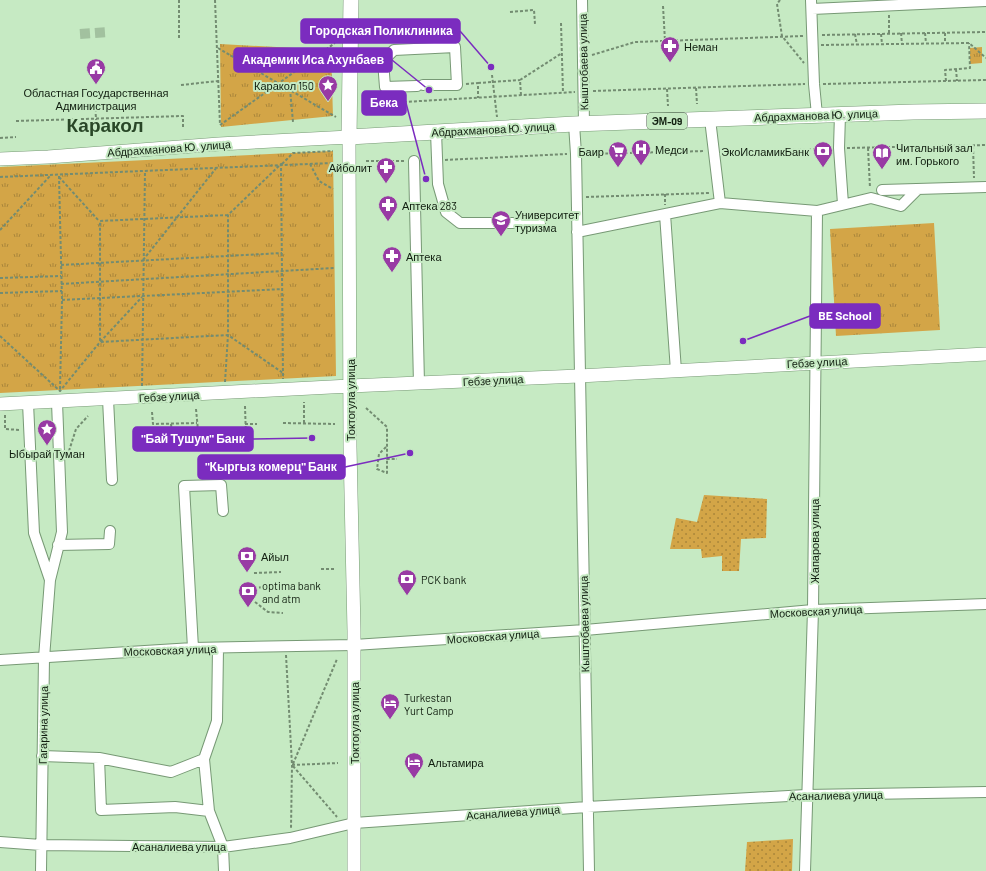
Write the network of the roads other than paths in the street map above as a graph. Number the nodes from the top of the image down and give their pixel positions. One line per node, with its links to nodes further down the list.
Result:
1 (350, 0): 6 (highway, Токтогула улица)
2 (582, 0): 11 (street, Кыштобаева улица)
3 (986, 1): 4 (street)
4 (812, 4): 9 (street)
5 (383, 60): 5 (street); 6 (street)
6 (350, 62): 13 (highway, Токтогула улица)
7 (986, 111): 8 (highway, Абдрахманова Ю. улица / ЭМ-09)
8 (840, 114): 9 (highway, Абдрахманова Ю. улица / ЭМ-09); 20 (street)
9 (817, 115): 10 (highway, Абдрахманова Ю. улица / ЭМ-09)
10 (710, 119): 11 (highway, Абдрахманова Ю. улица / ЭМ-09); 19 (street)
11 (579, 124): 12 (highway, Абдрахманова Ю. улица / ЭМ-09); 24 (street, Кыштобаева улица)
12 (436, 132): 13 (highway, Абдрахманова Ю. улица / ЭМ-09); 23 (street)
13 (349, 138): 14 (main road, Абдрахманова Ю. улица); 30 (main road, Токтогула улица)
14 (0, 159)
15 (414, 161): 29 (street)
16 (986, 187): 17 (street)
17 (918, 189): 18 (street); 20 (street)
18 (882, 190)
19 (720, 203): 21 (street); 22 (street)
20 (843, 204): 21 (street)
21 (816, 211): 26 (street, Жапарова улица)
22 (665, 214): 24 (street); 27 (street)
23 (540, 223)
24 (577, 232): 28 (street, Кыштобаева улица)
25 (986, 354): 26 (main road, Гебзе улица)
26 (815, 362): 27 (main road, Гебзе улица); 41 (street, Жапарова улица)
27 (676, 370): 28 (main road, Гебзе улица)
28 (579, 376): 29 (main road, Гебзе улица); 42 (street, Кыштобаева улица)
29 (419, 384): 30 (main road, Гебзе улица)
30 (350, 386): 32 (main road, Гебзе улица); 43 (main road, Токтогула улица)
31 (58, 396): 32 (main road, Гебзе улица); 33 (main road, Гебзе улица); 38 (street, Гагарина улица)
32 (108, 399): 35 (street)
33 (28, 403): 34 (main road, Гебзе улица); 39 (street, Гагарина улица)
34 (3, 404)
35 (112, 480)
36 (223, 511): 44 (street)
37 (110, 531): 38 (street)
38 (58, 545): 39 (street, Гагарина улица)
39 (50, 580): 46 (street, Гагарина улица)
40 (986, 604): 41 (street, Московская улица)
41 (813, 610): 42 (street, Московская улица); 52 (street, Жапарова улица)
42 (585, 630): 43 (street, Московская улица); 53 (street, Кыштобаева улица)
43 (354, 645): 45 (street, Московская улица); 55 (main road, Токтогула улица)
44 (193, 648): 45 (street, Московская улица); 46 (street, Московская улица)
45 (218, 648): 50 (street)
46 (44, 658): 47 (street, Московская улица); 48 (street, Гагарина улица)
47 (0, 660)
48 (42, 756): 49 (street); 57 (street, Гагарина улица)
49 (99, 758): 50 (street); 54 (street)
50 (204, 759): 54 (street)
51 (986, 792): 52 (street, Асаналиева улица)
52 (806, 795): 53 (street, Асаналиева улица); 63 (street, Жапарова улица)
53 (587, 807): 55 (street, Асаналиева улица); 62 (street, Кыштобаева улица)
54 (209, 811): 58 (street)
55 (354, 823): 58 (street, Асаналиева улица); 61 (main road, Токтогула улица)
56 (0, 842): 57 (street, Асаналиева улица)
57 (41, 845): 58 (street, Асаналиева улица); 59 (street, Гагарина улица)
58 (223, 847): 60 (street)
59 (41, 871)
60 (224, 871)
61 (354, 871)
62 (589, 871)
63 (805, 871)

